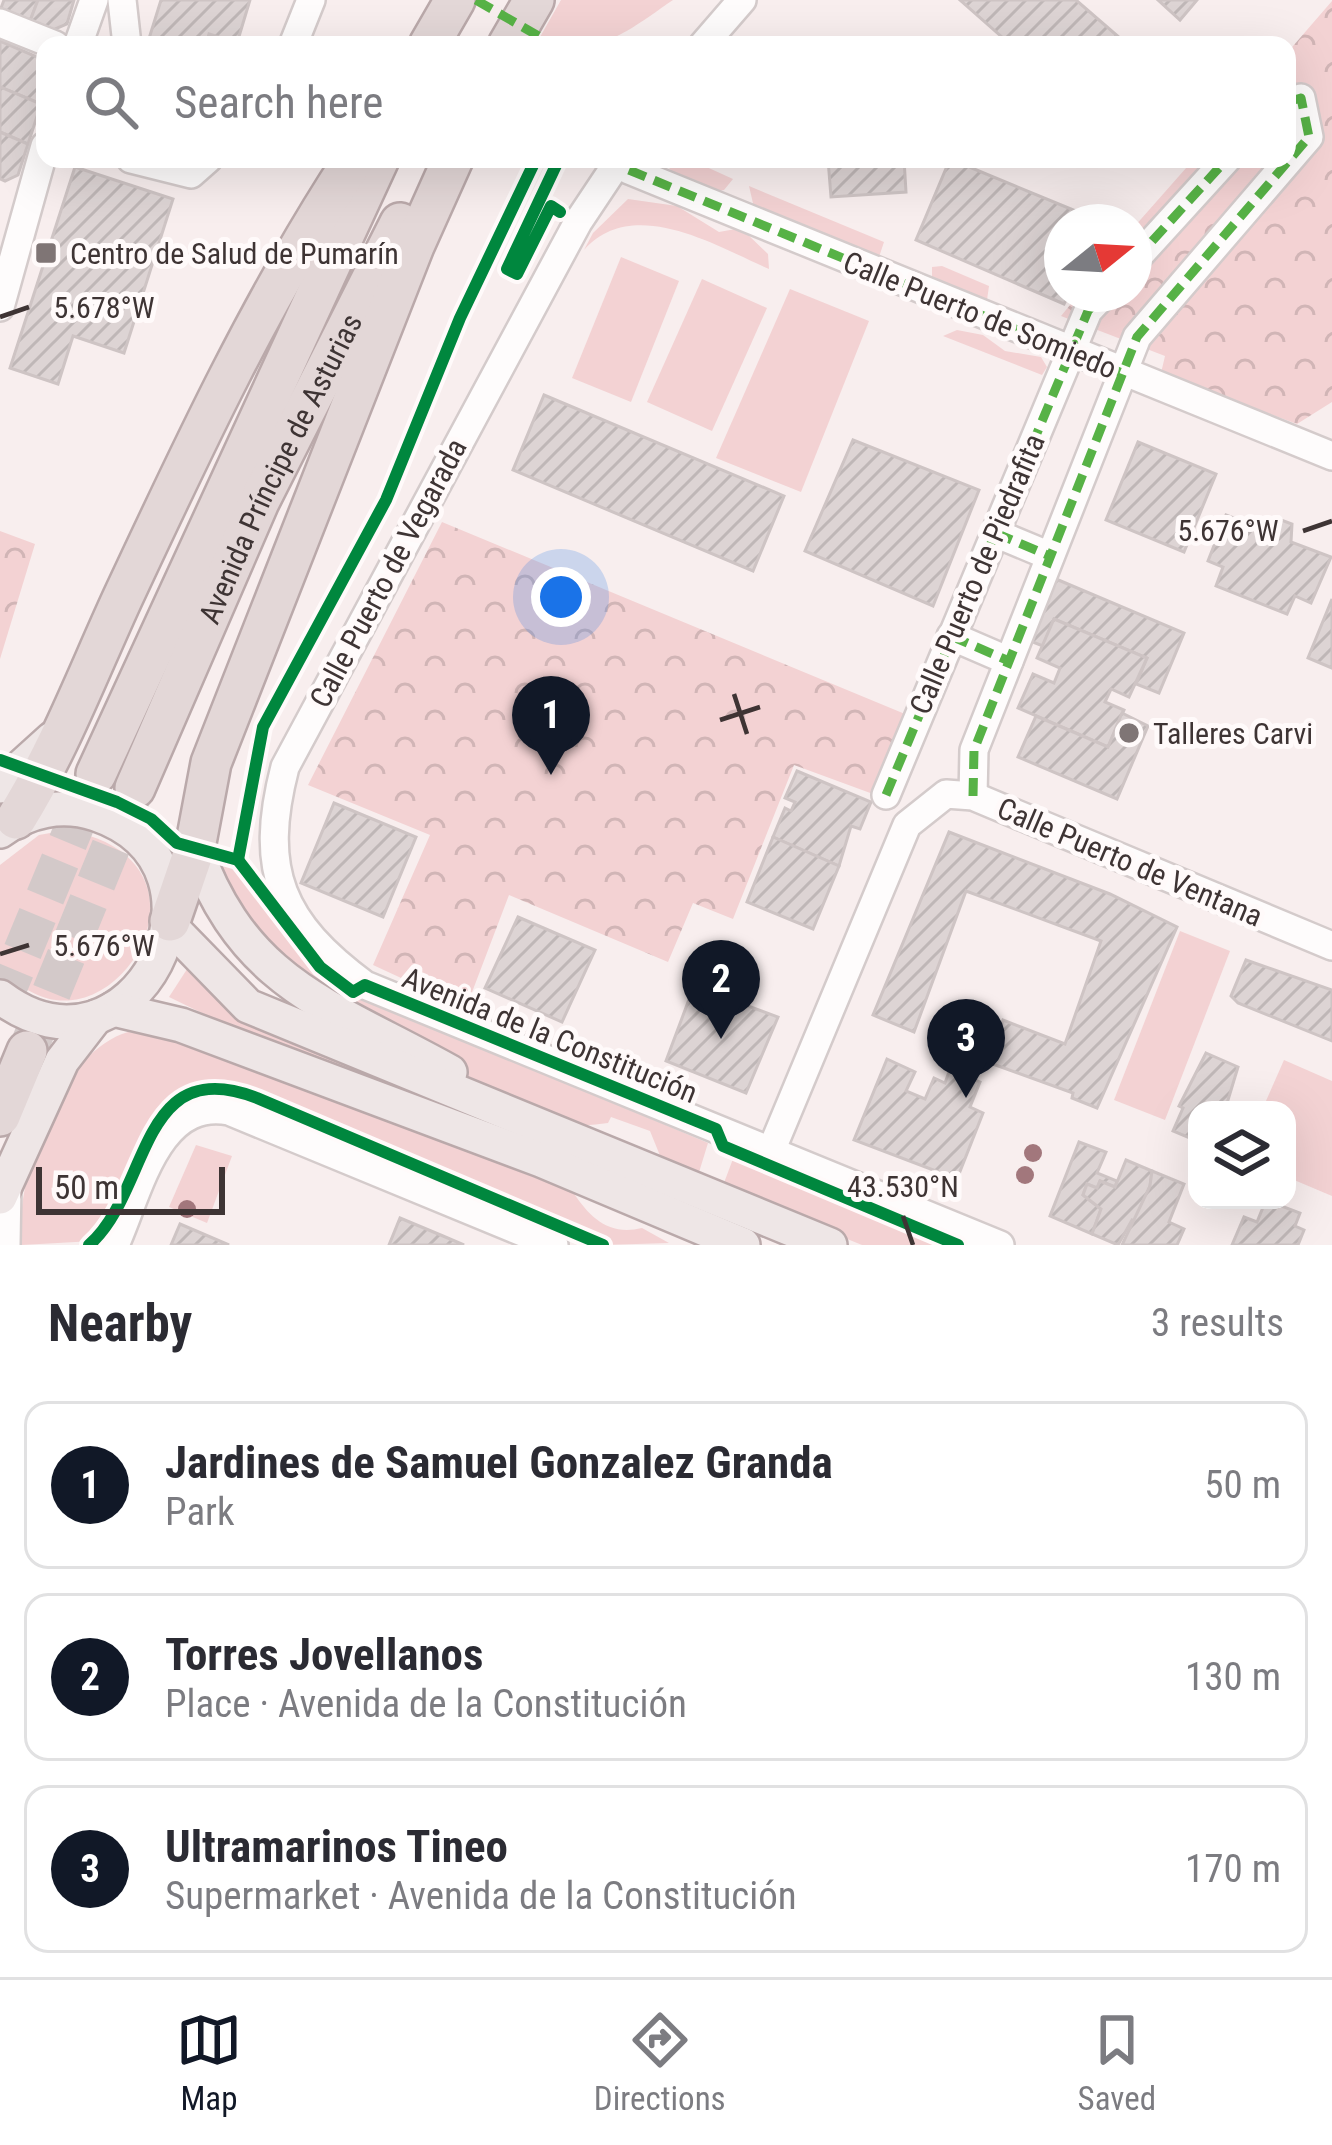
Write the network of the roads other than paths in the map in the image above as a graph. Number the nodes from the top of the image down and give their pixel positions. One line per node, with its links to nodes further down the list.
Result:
1 (94, 0): 8 (street)
2 (122, 0): 9 (street)
3 (311, 0): 10 (street)
4 (455, 0): 11 (highway)
5 (533, 0): 12 (highway)
6 (742, 0): 13 (street)
7 (0, 23): 14 (street)
8 (82, 36)
9 (126, 36)
10 (296, 36)
11 (434, 36)
12 (513, 36)
13 (711, 36)
14 (36, 37)
15 (1296, 105): 16 (street)
16 (1296, 151)
17 (36, 161): 28 (street)
18 (167, 168): 19 (street)
19 (198, 168)
20 (350, 168): 43 (highway)
21 (375, 168): 39 (highway, Avenida Príncipe de Asturias)
22 (433, 168): 40 (highway, Avenida Príncipe de Asturias)
23 (449, 168): 44 (highway)
24 (621, 168): 47 (street, Calle Puerto de Vegarada)
25 (633, 168): 32 (street, Calle Puerto de Somiedo)
26 (1219, 168): 29 (street)
27 (1282, 168): 33 (street)
28 (12, 202): 30 (street)
29 (1152, 241)
30 (0, 307)
31 (1088, 312): 32 (street, Calle Puerto de Piedrafita)
32 (1072, 353): 33 (street, Calle Puerto de Somiedo); 35 (street, Calle Puerto de Piedrafita)
33 (1122, 374): 34 (street, Calle Puerto de Somiedo); 36 (street)
34 (1332, 456)
35 (994, 533): 36 (street); 37 (street, Calle Puerto de Piedrafita)
36 (1050, 556): 38 (street)
37 (951, 636): 38 (street); 41 (street, Calle Puerto de Piedrafita)
38 (1009, 661): 42 (street)
39 (96, 774)
40 (135, 788)
41 (886, 795)
42 (973, 796): 46 (street, Calle Puerto de Ventana); 53 (street, Calle Puerto de Ventana)
43 (5, 812): 45 (main road)
44 (194, 848): 45 (highway); 52 (main road)
45 (170, 924): 49 (main road); 52 (main road)
46 (1332, 946)
47 (365, 986): 53 (street, Avenida de la Constitución)
48 (0, 998): 49 (main road)
49 (105, 1013): 54 (main road); 58 (main road)
50 (27, 1052): 51 (highway)
51 (0, 1116)
52 (556, 1131): 59 (main road)
53 (771, 1151): 60 (street, Avenida de la Constitución)
54 (3, 1190): 55 (street)
55 (6, 1245)
56 (115, 1245): 57 (street)
57 (554, 1245)
58 (742, 1245)
59 (830, 1245)
60 (1000, 1245)

